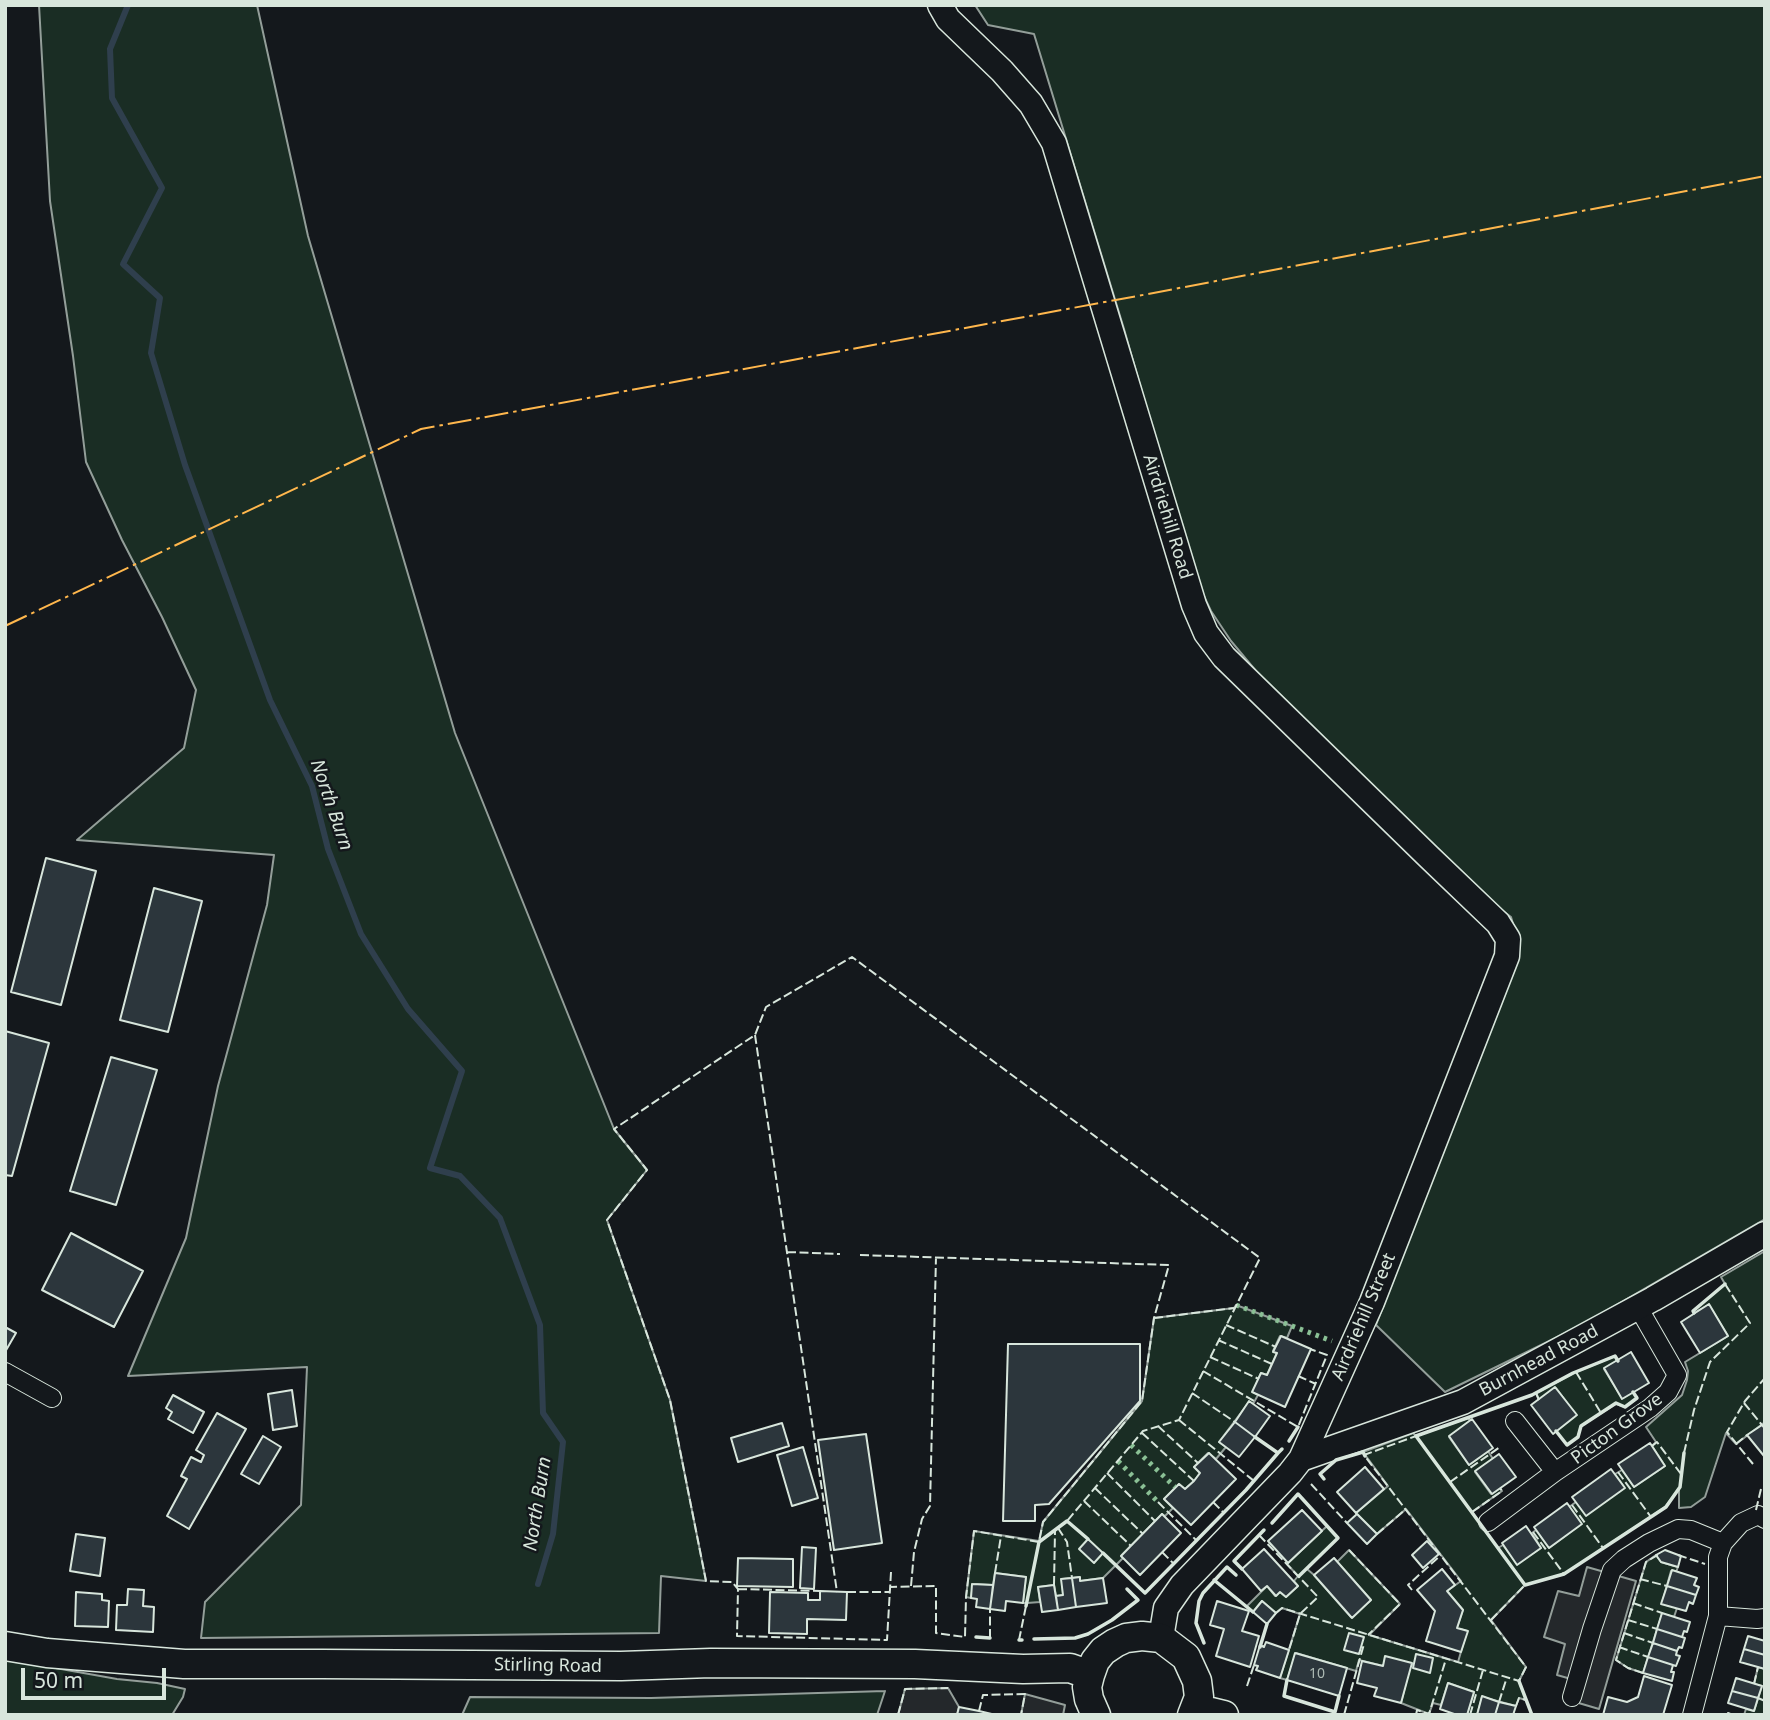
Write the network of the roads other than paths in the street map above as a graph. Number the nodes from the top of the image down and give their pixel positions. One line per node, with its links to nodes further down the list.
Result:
1 (940, 5): 2 (street, Airdriehill Road)
2 (1507, 956): 8 (street, Airdriehill Street)
3 (1765, 1234): 4 (street, Burnhead Road)
4 (1638, 1307): 8 (street, Burnhead Road); 9 (street, Picton Grove)
5 (5, 1372): 6 (street)
6 (52, 1398)
7 (1515, 1422): 9 (street, Picton Grove)
8 (1301, 1460): 15 (street, Airdriehill Street)
9 (1555, 1472): 11 (street, Picton Grove)
10 (1765, 1519): 12 (street)
11 (1488, 1522)
12 (1723, 1542): 13 (street); 18 (street)
13 (1718, 1616): 14 (street); 22 (street)
14 (1765, 1618)
15 (1161, 1638): 17 (main road); 19 (main road)
16 (5, 1646): 17 (main road, Stirling Road)
17 (1090, 1675): 20 (main road)
18 (1572, 1698)
19 (1194, 1712): 21 (main road)
20 (1096, 1715)
21 (1224, 1715)
22 (1692, 1715)

